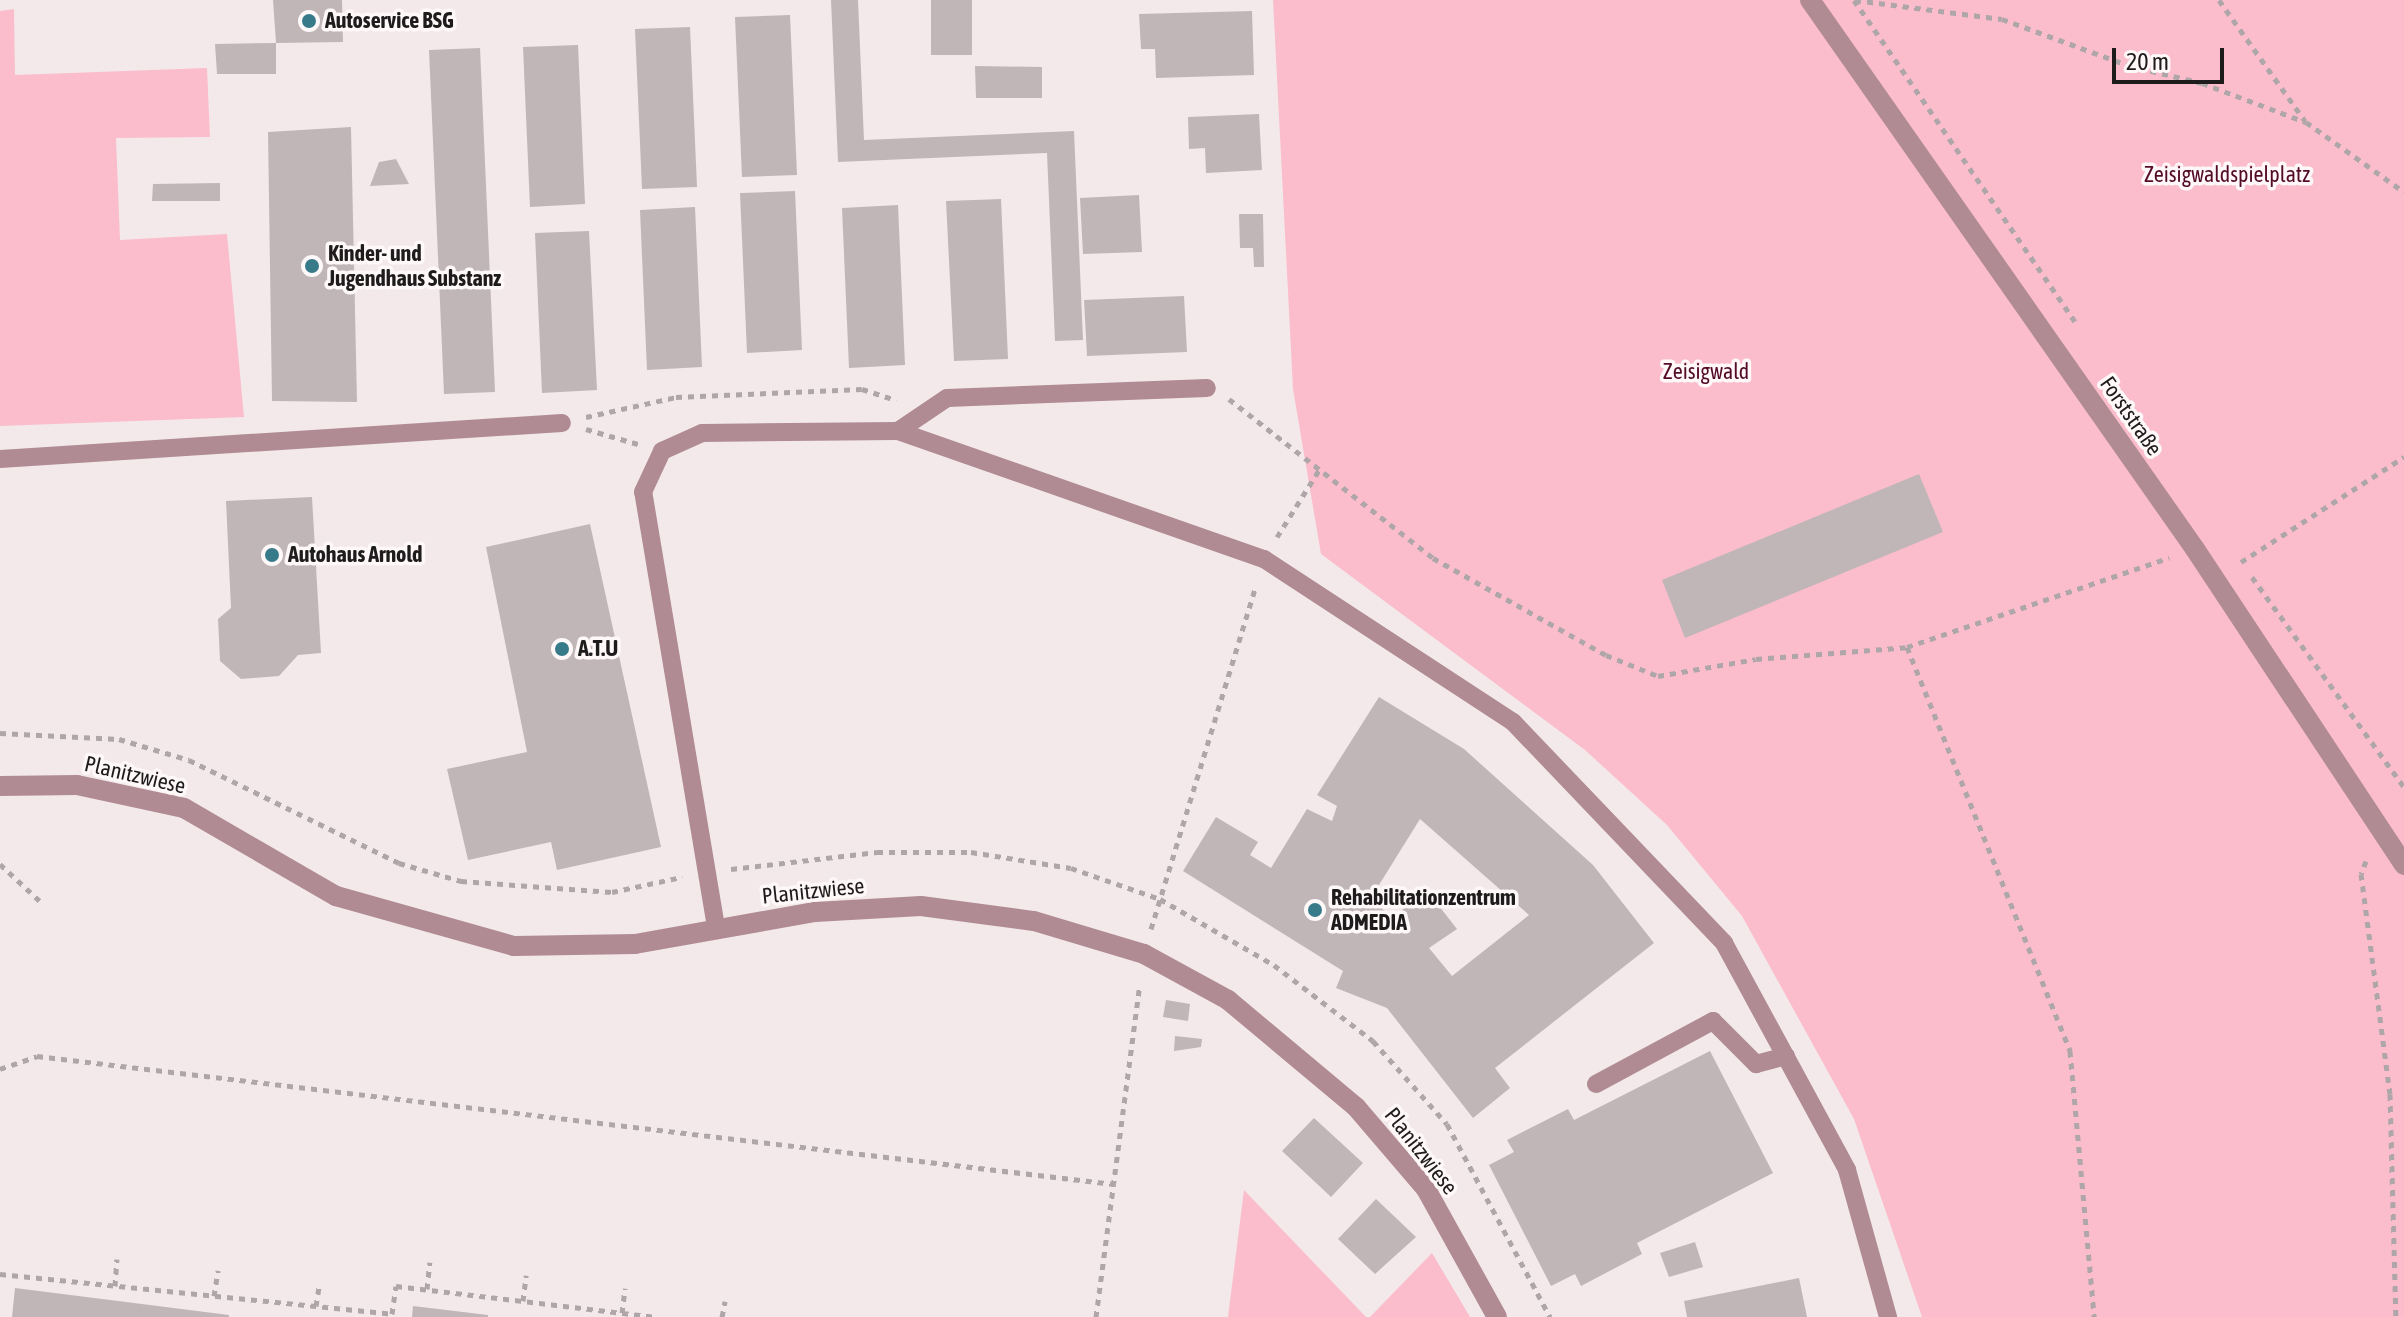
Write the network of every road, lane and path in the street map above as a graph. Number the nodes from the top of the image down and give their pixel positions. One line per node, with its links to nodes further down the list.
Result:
1 (1810, 0): 14 (street, Forststraße)
2 (1855, 0): 4 (path)
3 (2219, 0): 4 (path)
4 (2306, 122): 5 (path)
5 (2404, 192)
6 (1207, 388): 7 (lane); 13 (path)
7 (928, 411): 8 (path); 9 (lane)
8 (562, 423): 10 (path); 12 (lane)
9 (898, 431): 10 (lane); 16 (lane)
10 (662, 451): 25 (lane)
11 (2404, 457): 17 (path)
12 (0, 459)
13 (1319, 470): 16 (path); 18 (path)
14 (2195, 549): 18 (path); 21 (street, Forststraße)
15 (2236, 555): 17 (path)
16 (1264, 559): 26 (path); 27 (lane)
17 (2241, 562): 20 (path)
18 (1907, 647): 50 (path)
19 (0, 786): 25 (street, Planitzwiese)
20 (2404, 787)
21 (2380, 829): 23 (street, Forststraße); 51 (path)
22 (0, 864): 24 (path)
23 (2404, 865)
24 (43, 904)
25 (716, 927): 26 (street, Planitzwiese)
26 (1144, 954): 30 (path); 48 (street, Planitzwiese)
27 (1786, 1056): 29 (lane); 49 (lane)
28 (0, 1069): 30 (path)
29 (1596, 1084)
30 (1113, 1184): 47 (path)
31 (117, 1259): 36 (path)
32 (430, 1262): 39 (path)
33 (218, 1270): 40 (path)
34 (0, 1274): 36 (path)
35 (526, 1275): 41 (path)
36 (115, 1286): 40 (path)
37 (319, 1286): 43 (path)
38 (625, 1288): 44 (path)
39 (427, 1289): 41 (path); 43 (path)
40 (214, 1296): 43 (path)
41 (523, 1301): 44 (path)
42 (725, 1301): 46 (path)
43 (316, 1306)
44 (622, 1313): 45 (path)
45 (656, 1317)
46 (722, 1317)
47 (1096, 1317)
48 (1497, 1317)
49 (1888, 1317)
50 (2094, 1317)
51 (2396, 1317)

